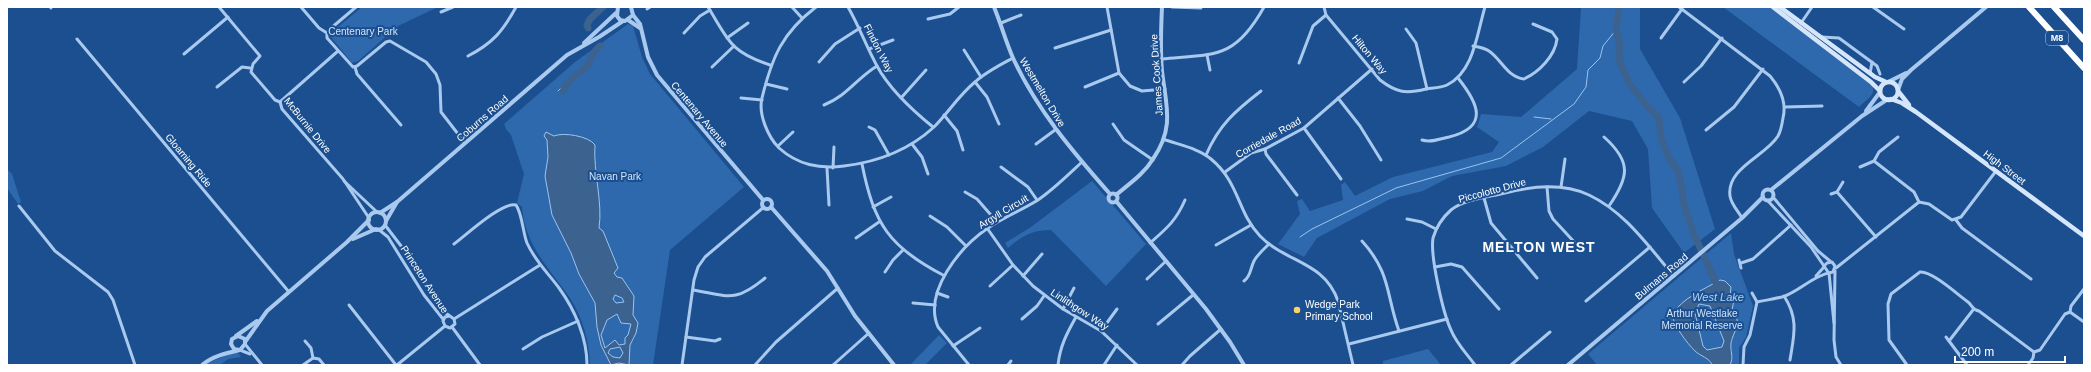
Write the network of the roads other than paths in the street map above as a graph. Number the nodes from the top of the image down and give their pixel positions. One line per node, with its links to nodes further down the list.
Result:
1 (219, 7): 34 (street)
2 (301, 7): 49 (street)
3 (356, 7): 49 (street)
4 (453, 7): 31 (street)
5 (516, 7): 66 (street)
6 (637, 7): 30 (street)
7 (792, 7): 35 (street)
8 (816, 7): 35 (street)
9 (848, 7): 44 (street, Findon Way)
10 (959, 7): 36 (street)
11 (994, 7): 40 (street, Westmelton Drive)
12 (1107, 7): 47 (street)
13 (1162, 7): 68 (street, James Cook Drive)
14 (1172, 7): 26 (street)
15 (1264, 7): 65 (street)
16 (1324, 7): 33 (street, Hilton Way)
17 (1485, 7): 58 (street)
18 (1773, 7): 99 (main road)
19 (1780, 7): 29 (main road)
20 (1812, 7): 41 (street)
21 (1873, 7): 46 (street)
22 (1986, 7): 82 (street)
23 (2029, 7): 77 (highway, M8)
24 (2054, 7): 56 (highway, M8)
25 (709, 8): 48 (street); 51 (street)
26 (1201, 8)
27 (1681, 8): 52 (street); 53 (street)
28 (616, 9): 38 (street); 59 (street, Coburns Road)
29 (1785, 9): 41 (main road)
30 (632, 11): 37 (street); 43 (street, Centenary Avenue)
31 (441, 12)
32 (1021, 15): 40 (street)
33 (1326, 15): 71 (street); 78 (street, Hilton Way)
34 (228, 17): 64 (street); 76 (street)
35 (802, 18): 72 (street)
36 (928, 19)
37 (628, 20): 38 (street); 43 (street)
38 (623, 21): 59 (street, Coburns Road)
39 (748, 23): 51 (street)
40 (1001, 23): 67 (street, Westmelton Drive)
41 (1801, 23): 50 (main road)
42 (1533, 24): 58 (street)
43 (640, 28): 163 (street, Centenary Avenue)
44 (860, 28): 61 (street, Findon Way); 69 (street)
45 (1406, 29): 96 (street)
46 (1904, 29)
47 (1111, 30): 60 (street); 83 (street)
48 (684, 32)
49 (327, 33): 63 (street)
50 (1820, 37): 70 (street); 84 (main road)
51 (727, 38): 57 (street)
52 (1661, 38)
53 (1722, 38): 79 (street); 89 (street)
54 (77, 39): 229 (street, Gloaming Ride)
55 (893, 40): 61 (street)
56 (2084, 40)
57 (734, 46): 72 (street); 75 (street)
58 (1473, 46): 87 (street)
59 (579, 48): 125 (street, Coburns Road)
60 (1056, 48)
61 (869, 49): 73 (street, Findon Way)
62 (964, 50): 86 (street)
63 (338, 51): 74 (street); 105 (street)
64 (184, 54)
65 (1207, 55): 68 (street); 81 (street)
66 (468, 56)
67 (1013, 58): 86 (street); 118 (street, Westmelton Drive)
68 (1162, 59): 95 (street, James Cook Drive)
69 (819, 62)
70 (1872, 62): 84 (street); 85 (street)
71 (1299, 63)
72 (770, 65): 91 (street)
73 (877, 66): 101 (street, Findon Way); 106 (street)
74 (355, 67): 114 (street); 125 (street)
75 (712, 67)
76 (250, 68): 92 (street); 105 (street, McBurnie Drive)
77 (2084, 68)
78 (1372, 69): 96 (street, Hilton Way); 102 (street, Corriedale Road)
79 (1763, 69): 108 (street); 119 (street)
80 (926, 70): 101 (street)
81 (1210, 70)
82 (1911, 70): 90 (street); 97 (street)
83 (1119, 73): 93 (street); 95 (street)
84 (1870, 74): 90 (main road)
85 (1880, 74)
86 (981, 77): 88 (street)
87 (1458, 78): 96 (street, Hilton Way); 124 (street)
88 (975, 82): 110 (street); 112 (street)
89 (1684, 82)
90 (1887, 82): 97 (main road); 99 (main road)
91 (766, 84): 94 (street); 104 (street)
92 (217, 87)
93 (1085, 87)
94 (787, 89)
95 (1165, 89): 123 (street, James Cook Drive)
96 (1427, 89)
97 (1898, 90): 103 (main road); 109 (main road, High Street)
98 (1261, 91): 133 (street)
99 (1880, 91): 103 (main road); 111 (street)
100 (741, 98): 104 (street)
101 (901, 98): 116 (street, Findon Way)
102 (1338, 98): 117 (street, Corriedale Road); 136 (street)
103 (1889, 99): 109 (main road, High Street); 111 (street)
104 (762, 100): 128 (street)
105 (280, 102): 148 (street, McBurnie Drive)
106 (824, 105)
107 (1822, 106): 108 (street)
108 (1785, 107): 178 (street)
109 (1916, 112): 144 (main road, High Street)
110 (944, 115): 116 (street); 131 (street)
111 (1862, 116): 152 (street)
112 (999, 124)
113 (1113, 124): 135 (street)
114 (401, 125)
115 (869, 127): 132 (street)
116 (933, 127): 126 (street)
117 (1304, 128): 130 (street, Corriedale Road); 147 (street)
118 (1055, 130): 127 (street); 138 (street, Westmelton Drive)
119 (1706, 130)
120 (793, 132): 128 (street)
121 (1604, 137): 172 (street)
122 (1898, 137): 137 (street)
123 (1163, 139): 133 (street); 135 (street, James Cook Drive)
124 (1422, 140)
125 (465, 143): 168 (street, Coburns Road)
126 (912, 144): 132 (street); 146 (street)
127 (1036, 144)
128 (778, 146): 142 (street)
129 (834, 147): 143 (street)
130 (1265, 149): 145 (street, Corriedale Road); 158 (street)
131 (963, 150)
132 (889, 155): 139 (street)
133 (1206, 155): 145 (street)
134 (1565, 159): 151 (street)
135 (1153, 160): 157 (street, James Cook Drive)
136 (1381, 160)
137 (1874, 161): 141 (street); 169 (street)
138 (1082, 162): 155 (street, Westmelton Drive); 164 (street, Argyll Circuit)
139 (862, 164): 143 (street); 174 (street)
140 (1001, 167): 164 (street)
141 (1860, 167)
142 (828, 168): 143 (street); 170 (street)
143 (833, 168)
144 (1996, 171): 181 (street); 190 (main road, High Street)
145 (1225, 172): 186 (street)
146 (928, 174)
147 (1341, 179)
148 (343, 180): 176 (street, McBurnie Drive); 179 (street, McBurnie Drive)
149 (1843, 182): 154 (street)
150 (1547, 187): 151 (street, Piccolotto Drive); 161 (street, Piccolotto Drive); 199 (street)
151 (1561, 187): 172 (street, Piccolotto Drive)
152 (1771, 190): 160 (street, Bulmans Road); 162 (street)
153 (965, 192): 183 (street)
154 (1837, 192): 156 (street); 191 (street)
155 (1110, 194): 157 (street); 167 (street, Westmelton Drive)
156 (1831, 194)
157 (1116, 195): 167 (street)
158 (1297, 195)
159 (891, 197): 174 (street)
160 (1763, 197): 166 (street); 178 (street, Bulmans Road)
161 (1484, 198): 188 (street, Piccolotto Drive); 220 (street)
162 (1773, 198): 166 (street); 206 (street)
163 (763, 200): 173 (street, Centenary Avenue); 175 (street)
164 (1037, 200): 183 (street, Argyll Circuit)
165 (1184, 200): 195 (street)
166 (1768, 200): 185 (street)
167 (1116, 201): 195 (street)
168 (397, 202): 176 (street, Coburns Road); 184 (street, Coburns Road)
169 (1919, 202): 181 (street); 191 (street)
170 (829, 205)
171 (19, 206): 286 (street)
172 (1609, 206): 201 (street, Piccolotto Drive)
173 (771, 207): 175 (street); 225 (street)
174 (873, 207): 182 (street)
175 (764, 208): 228 (street)
176 (379, 212): 179 (street); 184 (street)
177 (930, 216): 200 (street)
178 (1742, 218): 217 (street, Bulmans Road)
179 (369, 219): 189 (street); 194 (street)
180 (1407, 219): 188 (street)
181 (1956, 220): 222 (street)
182 (879, 222): 192 (street); 202 (street)
183 (997, 222): 187 (street, Argyll Circuit)
184 (386, 223): 189 (street); 246 (street, Princeton Avenue)
185 (1790, 224): 210 (street); 211 (street)
186 (1251, 225): 197 (street); 198 (street)
187 (987, 228): 200 (street, Argyll Circuit); 208 (street, Linlithgow Way)
188 (1436, 228): 209 (street, Piccolotto Drive)
189 (377, 229): 194 (street); 252 (street, Princeton Avenue)
190 (2084, 236)
191 (1876, 237): 204 (street)
192 (856, 238)
193 (1362, 241): 262 (street)
194 (347, 242): 229 (street)
195 (1150, 243): 205 (street)
196 (454, 244): 207 (street)
197 (1216, 244)
198 (1269, 244): 223 (street); 273 (street)
199 (1577, 245)
200 (966, 246): 215 (street, Argyll Circuit)
201 (1650, 247): 217 (street, Piccolotto Drive); 236 (street)
202 (903, 250): 213 (street); 215 (street)
203 (1042, 254): 216 (street)
204 (1846, 259): 206 (street); 212 (street)
205 (1165, 262): 219 (street); 232 (street)
206 (1831, 262): 210 (street); 212 (street)
207 (540, 265): 249 (street); 253 (street)
208 (1013, 265): 216 (street, Linlithgow Way); 224 (street)
209 (1435, 267): 243 (street); 251 (street, Piccolotto Drive)
210 (1824, 267): 214 (street); 221 (street)
211 (1741, 268)
212 (1835, 269): 214 (street); 260 (street)
213 (885, 272)
214 (1829, 273): 221 (street); 260 (street)
215 (943, 275): 230 (street, Argyll Circuit)
216 (1023, 276): 233 (street, Linlithgow Way)
217 (1674, 276): 306 (street, Bulmans Road)
218 (765, 278): 228 (street)
219 (1147, 278)
220 (1537, 278)
221 (1813, 279): 234 (street)
222 (2031, 279)
223 (1244, 281)
224 (990, 286)
225 (838, 288): 264 (street); 285 (street)
226 (1074, 288): 241 (street)
227 (2084, 289): 245 (street)
228 (693, 290): 266 (street)
229 (289, 292): 248 (street)
230 (937, 293): 235 (street); 240 (street, Argyll Circuit)
231 (1752, 293): 237 (street)
232 (1193, 295): 255 (street); 259 (street)
233 (1044, 296): 241 (street, Linlithgow Way); 250 (street)
234 (1784, 296): 237 (street); 282 (street)
235 (948, 297)
236 (1586, 301)
237 (1757, 302): 307 (street)
238 (913, 303): 240 (street)
239 (349, 305): 290 (street)
240 (935, 305): 275 (street, Argyll Circuit)
241 (1063, 309): 247 (street, Linlithgow Way)
242 (1117, 309): 261 (street)
243 (1499, 309)
244 (1973, 310): 271 (street); 278 (street); 309 (street)
245 (2070, 312): 254 (street); 278 (street)
246 (449, 316): 249 (street); 252 (street)
247 (1076, 317): 261 (street, Linlithgow Way); 298 (street)
248 (261, 318): 265 (street); 272 (street)
249 (454, 319): 257 (street)
250 (1022, 319)
251 (1447, 319): 262 (street); 304 (street, Piccolotto Drive)
252 (443, 321): 256 (street)
253 (578, 321): 276 (street); 292 (street)
254 (2084, 322)
255 (1158, 324)
256 (445, 326): 257 (street); 290 (street)
257 (452, 327): 291 (street)
258 (980, 328): 275 (street)
259 (1222, 329): 301 (street); 302 (street)
260 (1835, 329): 308 (street)
261 (1101, 330): 274 (street, Linlithgow Way)
262 (1399, 331): 273 (street)
263 (1550, 332): 305 (street)
264 (869, 333): 294 (street); 295 (street)
265 (236, 336): 269 (street); 272 (street)
266 (686, 337): 268 (street); 293 (street)
267 (1946, 337): 271 (street)
268 (720, 339)
269 (231, 341): 277 (street); 279 (street)
270 (305, 341): 281 (street)
271 (1949, 342): 310 (street)
272 (245, 343): 277 (street); 280 (street)
273 (1349, 344): 303 (street)
274 (1117, 345): 299 (street); 300 (street, Linlithgow Way)
275 (953, 346): 296 (street, Argyll Circuit)
276 (523, 349)
277 (240, 350): 279 (street); 280 (street)
278 (2034, 352): 311 (street)
279 (221, 355): 287 (street)
280 (252, 355): 284 (street)
281 (313, 358): 288 (street); 289 (street)
282 (1795, 359)
283 (1010, 361): 297 (street)
284 (260, 364)
285 (758, 364)
286 (135, 365)
287 (202, 365)
288 (304, 365)
289 (324, 365)
290 (397, 365)
291 (480, 365)
292 (587, 365)
293 (682, 365)
294 (833, 365)
295 (894, 365)
296 (968, 365)
297 (1008, 365)
298 (1058, 365)
299 (1104, 365)
300 (1137, 365)
301 (1182, 365)
302 (1244, 365)
303 (1353, 365)
304 (1475, 365)
305 (1512, 365)
306 (1568, 365)
307 (1743, 365)
308 (1841, 365)
309 (1907, 365)
310 (1967, 365)
311 (2028, 365)

